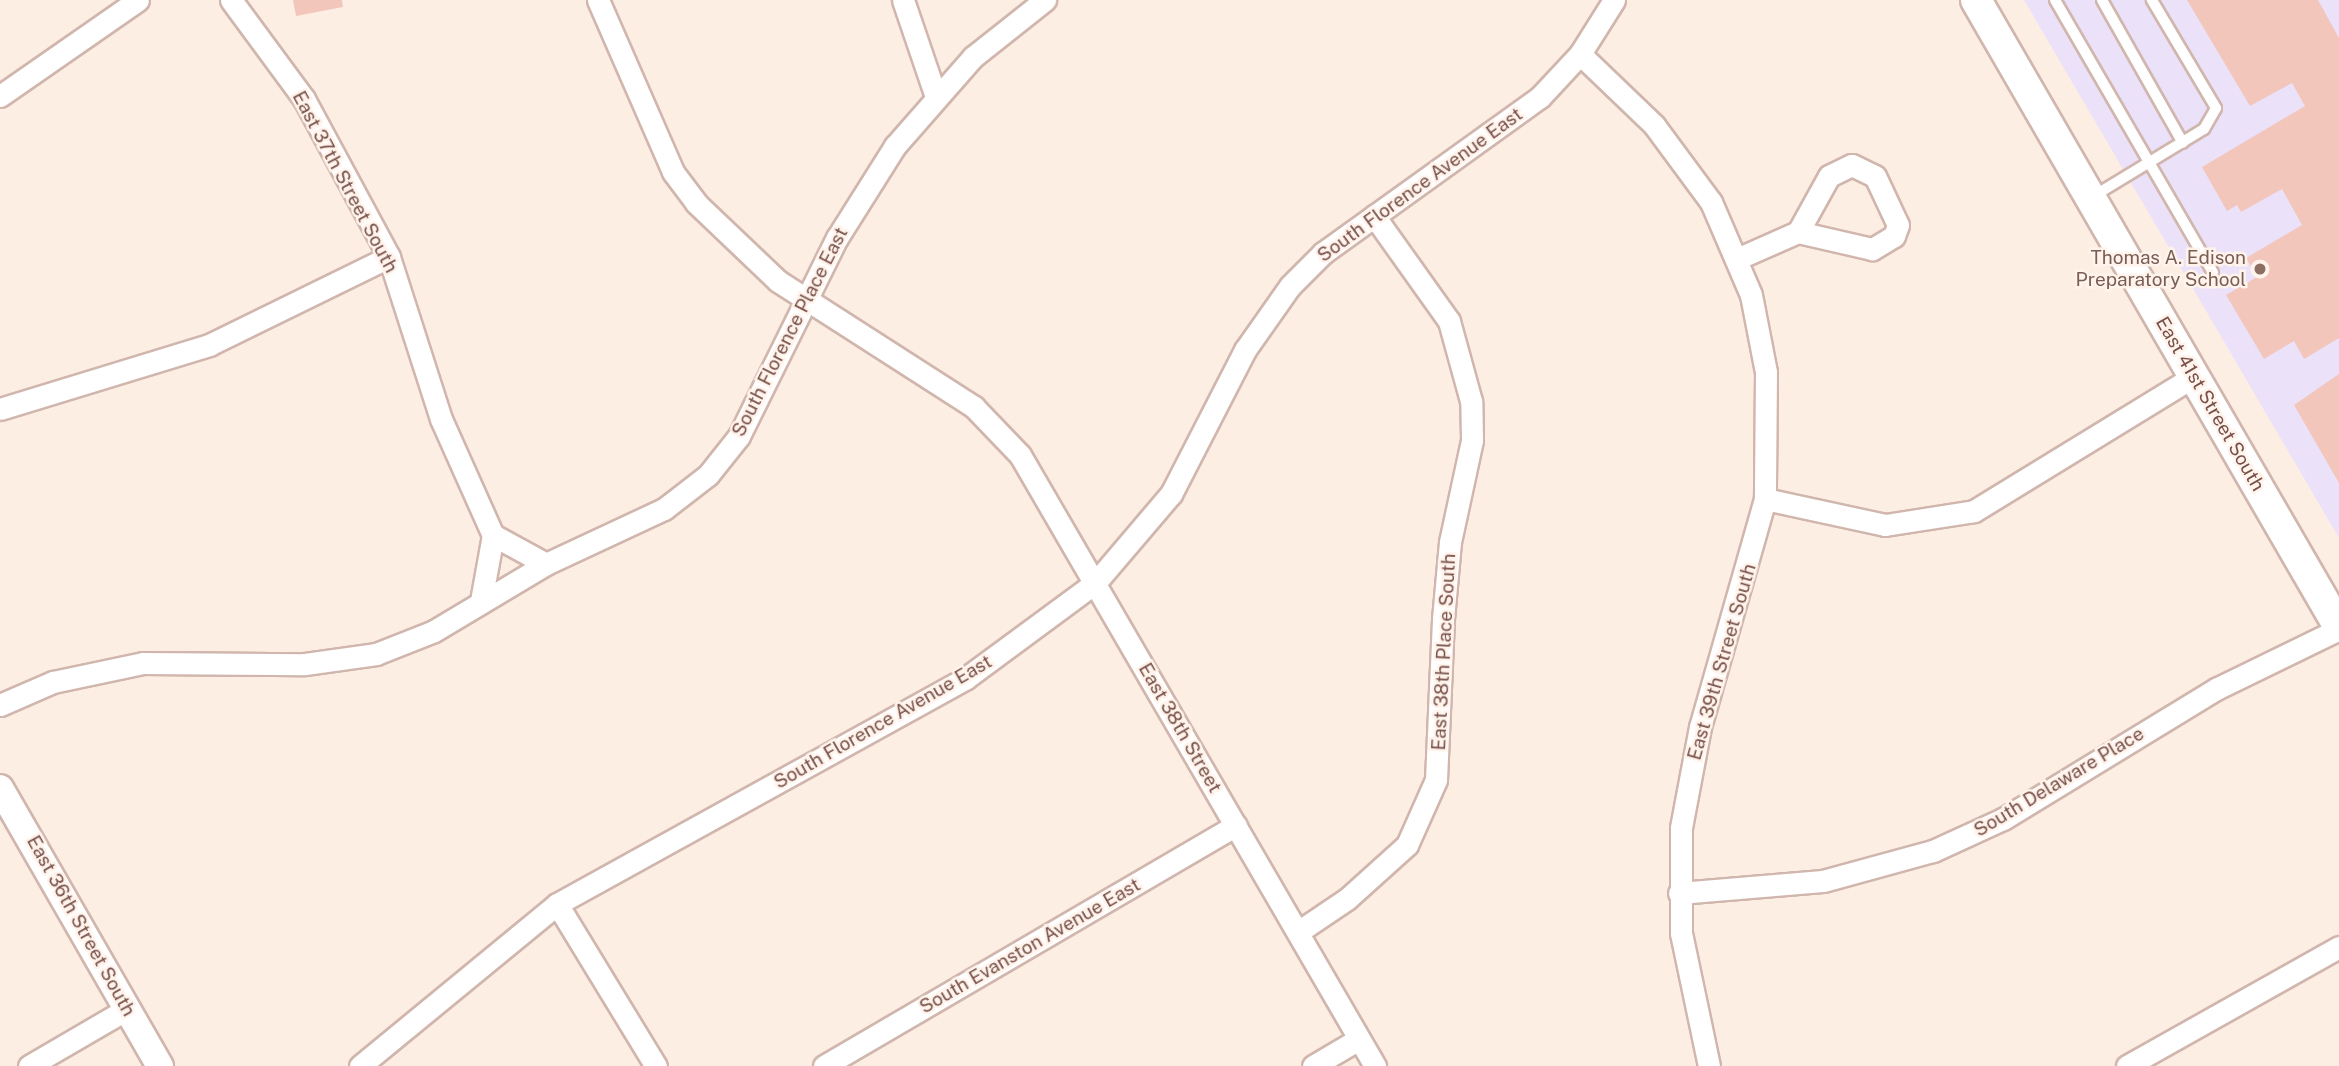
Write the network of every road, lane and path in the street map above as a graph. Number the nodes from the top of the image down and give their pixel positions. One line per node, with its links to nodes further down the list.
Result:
1 (138, 0): 13 (street)
2 (231, 0): 19 (street, East 37th Street South)
3 (598, 0): 22 (street, East 38th Street)
4 (903, 0): 12 (street)
5 (1045, 0): 12 (street, South Florence Place East)
6 (1614, 0): 11 (street, South Florence Avenue East)
7 (1976, 0): 16 (main road, East 41st Street South)
8 (2055, 0): 15 (lane)
9 (2102, 0): 14 (lane)
10 (2152, 0): 14 (lane)
11 (1580, 54): 17 (street, South Florence Avenue East); 20 (street, East 39th Street South)
12 (935, 94): 22 (street, South Florence Place East)
13 (0, 96)
14 (2183, 143): 15 (lane)
15 (2150, 163): 16 (lane); 21 (lane)
16 (2090, 198): 23 (main road, East 41st Street South)
17 (1374, 216): 28 (street, South Florence Avenue East); 36 (street, East 38th Place South)
18 (1798, 232): 18 (street); 20 (street)
19 (389, 257): 24 (street); 26 (street, East 37th Street South)
20 (1739, 258): 25 (street, East 39th Street South)
21 (2213, 273)
22 (808, 299): 27 (street, South Florence Place East); 28 (street, East 38th Street)
23 (2194, 376): 25 (street); 30 (main road, East 41st Street South)
24 (0, 409)
25 (1765, 499): 34 (street, East 39th Street South)
26 (494, 535): 27 (street); 29 (street)
27 (545, 564): 29 (street, South Florence Place East)
28 (1096, 582): 33 (street, East 38th Street); 35 (street, South Florence Avenue East)
29 (481, 601): 31 (street, South Florence Place East)
30 (2339, 628): 34 (street, South Delaware Place)
31 (0, 705)
32 (0, 788): 38 (street, East 36th Street South)
33 (1236, 825): 36 (street, East 38th Street); 44 (street, South Evanston Avenue East)
34 (1679, 893): 47 (street, East 39th Street South)
35 (557, 904): 42 (street, South Florence Avenue East); 43 (street)
36 (1298, 932): 39 (street, East 38th Street)
37 (2339, 947): 48 (street)
38 (127, 1009): 40 (street); 41 (street, East 36th Street South)
39 (1359, 1039): 45 (street); 46 (street, East 38th Street)
40 (29, 1066)
41 (160, 1066)
42 (360, 1066)
43 (656, 1066)
44 (824, 1066)
45 (1313, 1066)
46 (1375, 1066)
47 (1709, 1066)
48 (2127, 1066)

